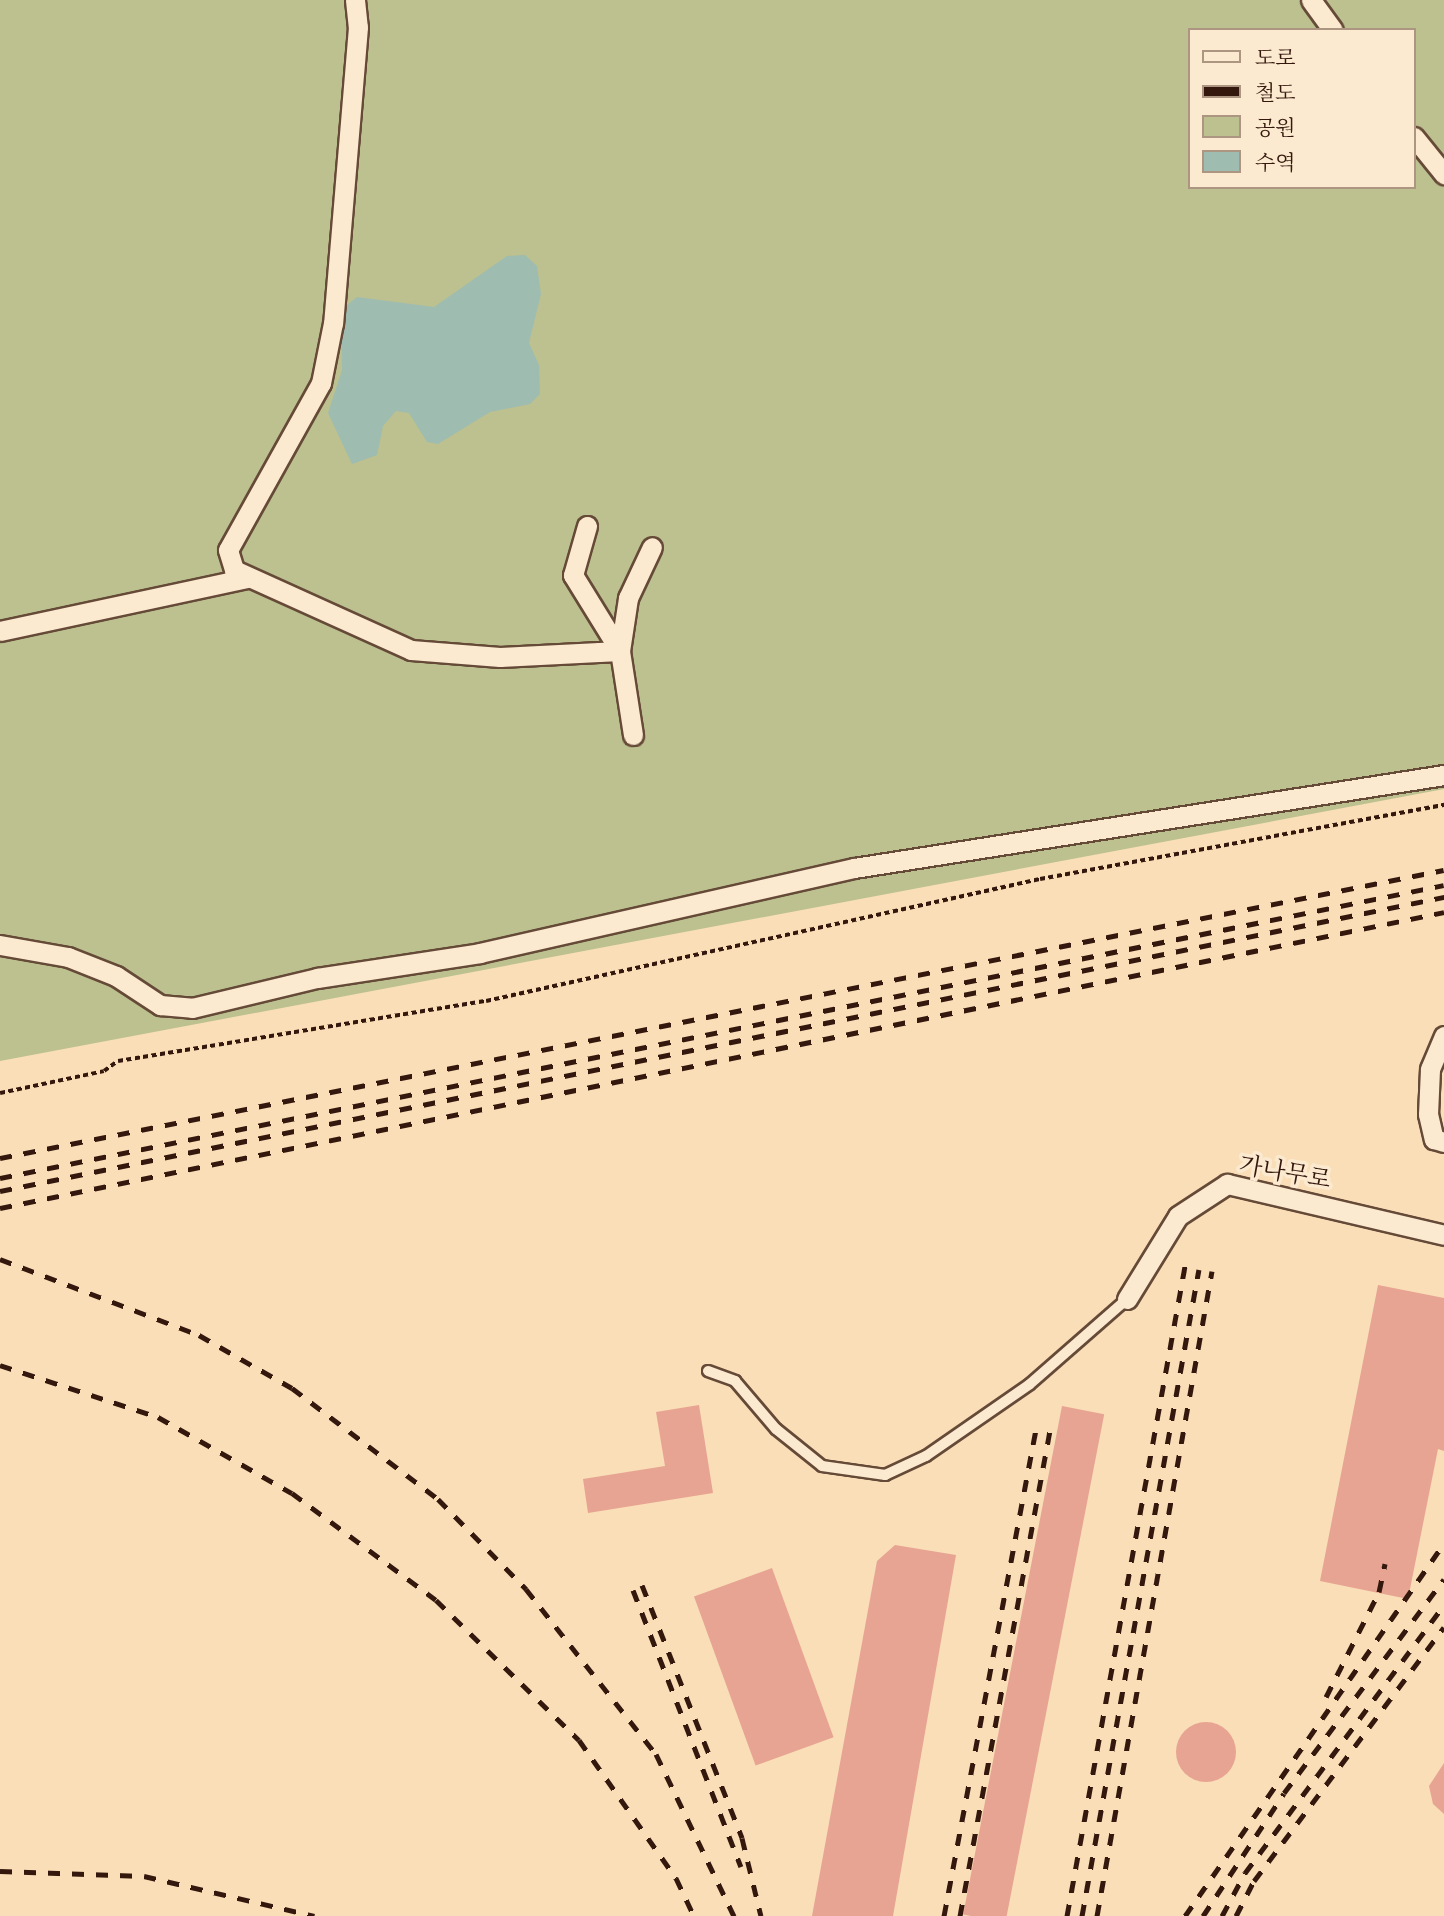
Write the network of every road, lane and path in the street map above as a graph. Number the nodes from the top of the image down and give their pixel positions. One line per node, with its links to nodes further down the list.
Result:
1 (355, 0): 8 (street)
2 (1311, 0): 3 (street)
3 (1332, 28)
4 (1416, 139): 5 (street)
5 (1444, 174)
6 (587, 526): 10 (street)
7 (652, 547): 10 (street)
8 (248, 578): 9 (street); 10 (street)
9 (0, 631)
10 (620, 651): 11 (street)
11 (633, 735)
12 (1444, 775): 14 (street)
13 (1444, 805): 16 (path)
14 (0, 945)
15 (1444, 1036): 17 (street)
16 (0, 1093)
17 (1444, 1142)
18 (1444, 1235): 19 (street, 가나무로)
19 (1126, 1299): 20 (lane)
20 (708, 1371)

